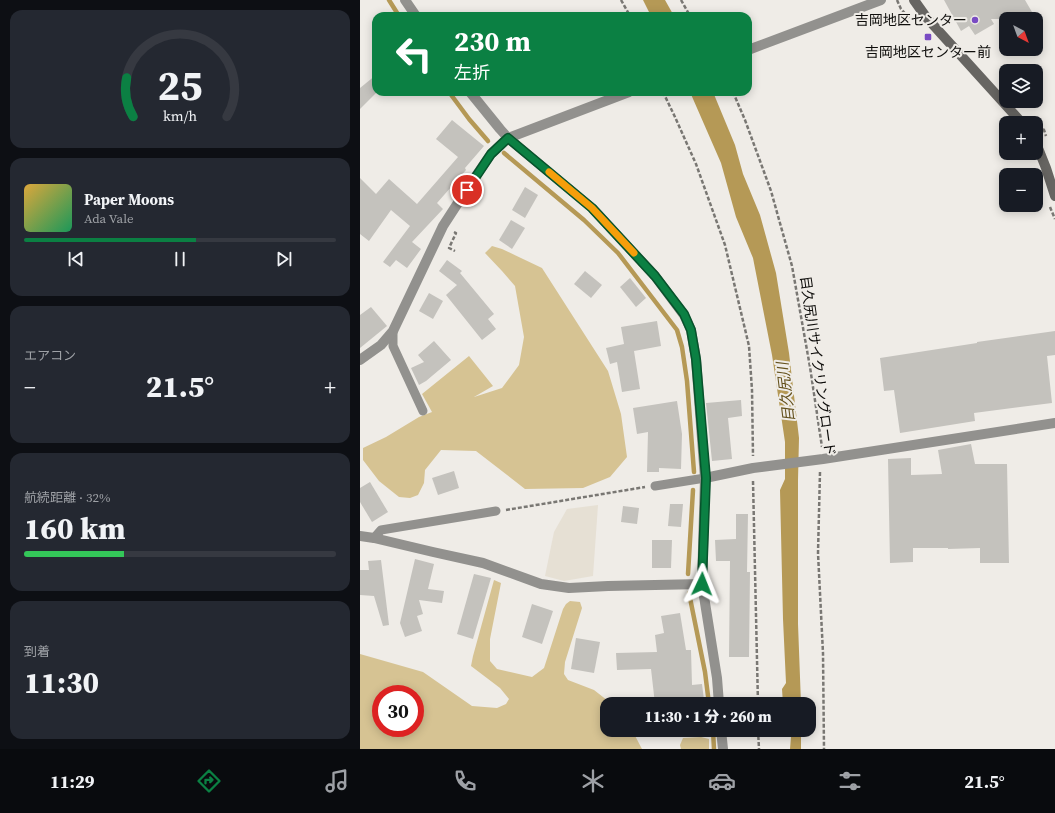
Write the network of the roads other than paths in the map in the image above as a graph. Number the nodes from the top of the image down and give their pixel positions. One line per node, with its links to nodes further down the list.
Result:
1 (406, 0): 4 (street)
2 (881, 0): 5 (street)
3 (914, 0): 8 (street)
4 (414, 12)
5 (752, 48)
6 (473, 96): 9 (street)
7 (618, 96): 9 (street)
8 (1016, 116)
9 (508, 138): 12 (street); 16 (street)
10 (1043, 160): 11 (street)
11 (1055, 193)
12 (393, 331): 13 (street); 14 (lane)
13 (360, 360)
14 (423, 411)
15 (1055, 423): 16 (street)
16 (706, 478): 17 (lane); 21 (street)
17 (654, 486)
18 (501, 510): 20 (lane)
19 (360, 536): 20 (street)
20 (374, 538): 21 (street)
21 (702, 584): 22 (street)
22 (718, 697)
23 (722, 737): 24 (street)
24 (723, 749)

